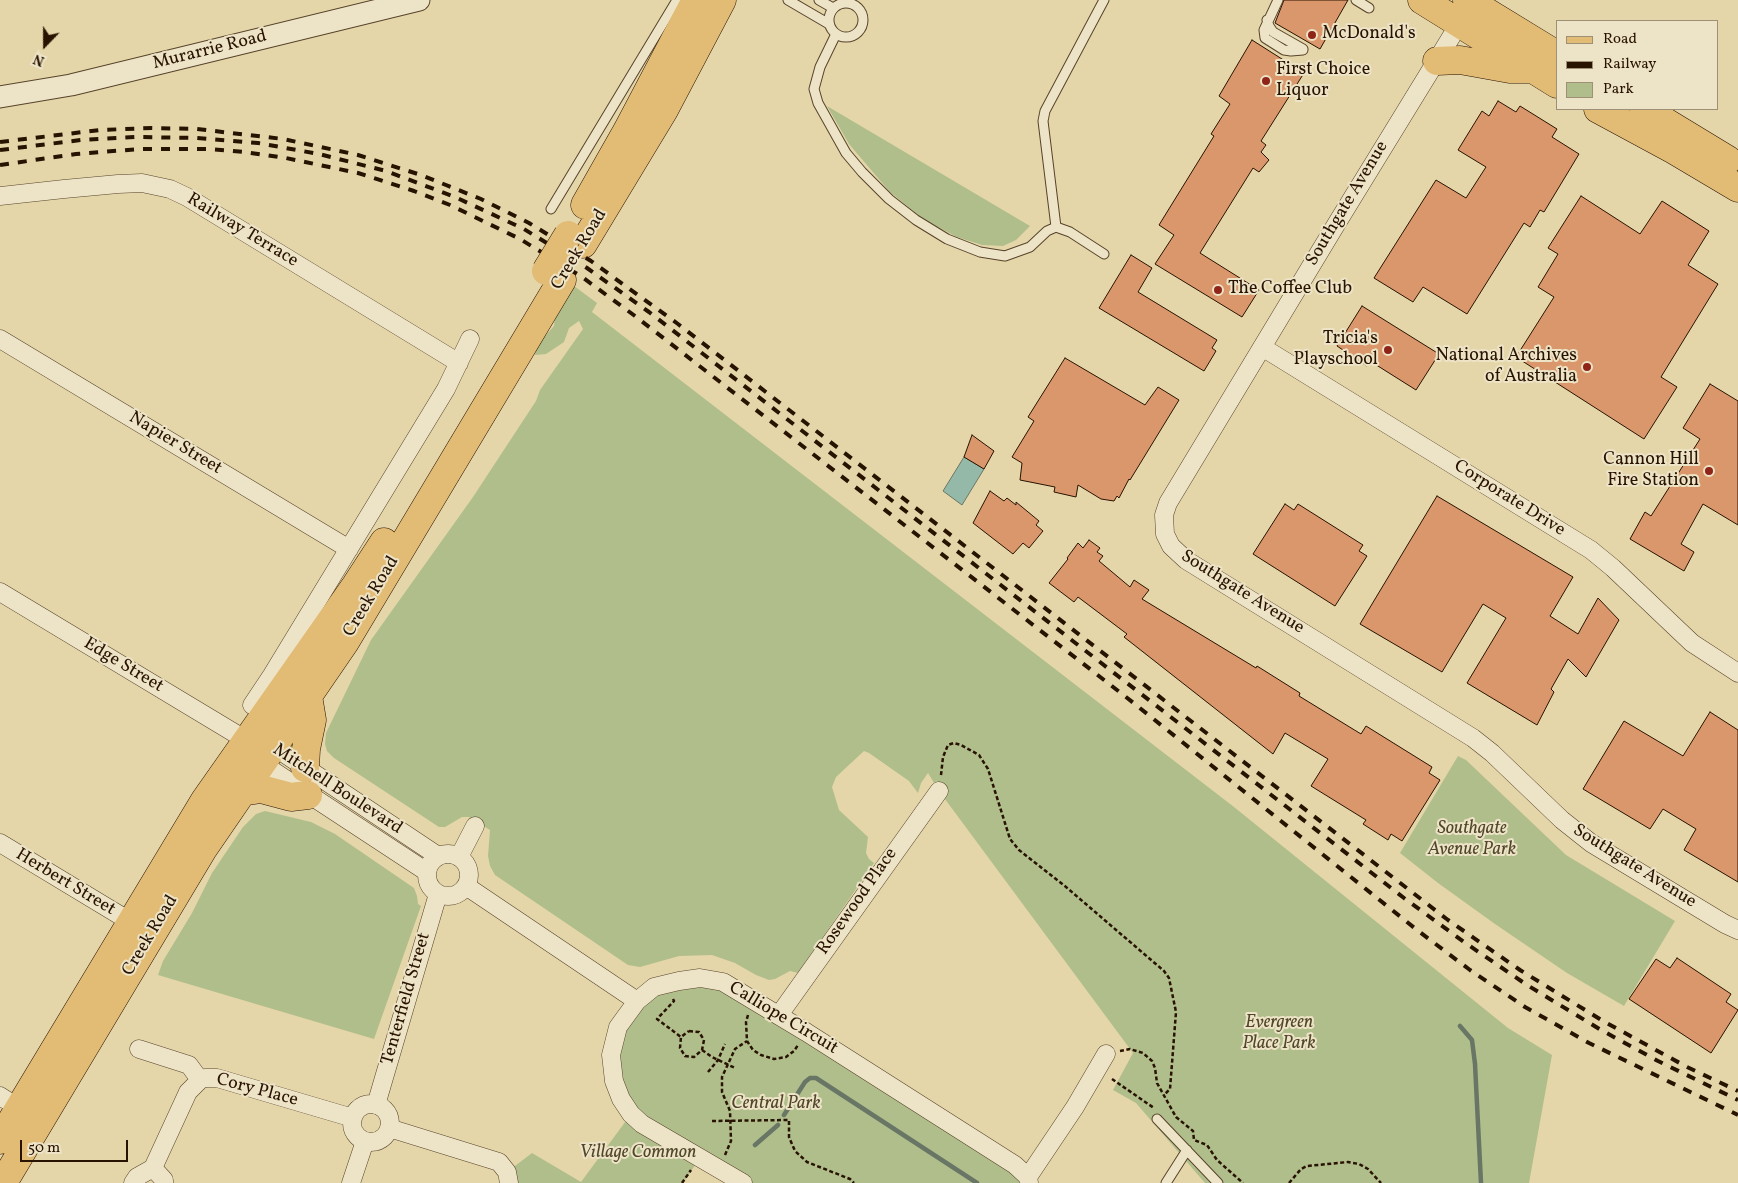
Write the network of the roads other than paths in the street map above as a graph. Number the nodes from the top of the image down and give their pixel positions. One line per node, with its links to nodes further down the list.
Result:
1 (419, 0): 22 (street, Murarrie Road)
2 (677, 0): 28 (lane)
3 (696, 0): 30 (main road, Creek Road)
4 (722, 0): 30 (main road, Creek Road)
5 (788, 0): 15 (lane)
6 (819, 0): 13 (lane)
7 (1104, 0): 29 (lane)
8 (1278, 0): 17 (lane)
9 (1356, 0): 14 (lane)
10 (1422, 0): 12 (main road)
11 (858, 4): 13 (lane); 16 (lane)
12 (1468, 7): 18 (main road); 19 (street, Southgate Avenue); 20 (main road)
13 (834, 8): 15 (lane)
14 (1369, 8)
15 (829, 24): 16 (lane)
16 (836, 34): 29 (lane)
17 (1303, 50)
18 (1556, 54)
19 (1437, 62): 20 (main road); 35 (street, Southgate Avenue)
20 (1533, 69): 21 (main road)
21 (1556, 83)
22 (0, 97)
23 (1600, 110): 26 (main road)
24 (1646, 110): 25 (main road)
25 (1738, 166)
26 (1738, 188)
27 (0, 196): 36 (street, Railway Terrace)
28 (551, 209)
29 (1056, 227): 31 (lane)
30 (576, 239): 32 (main road, Creek Road)
31 (1104, 254)
32 (554, 275): 40 (main road, Creek Road); 42 (main road, Creek Road)
33 (470, 338): 36 (street)
34 (0, 339): 37 (street, Napier Street)
35 (1262, 346): 39 (street, Corporate Drive); 56 (street, Southgate Avenue)
36 (460, 363): 37 (street)
37 (349, 549): 41 (street)
38 (0, 592): 42 (street, Edge Street)
39 (1738, 673)
40 (308, 696): 43 (main road, Creek Road); 44 (main road)
41 (252, 705)
42 (246, 740): 43 (street, Mitchell Boulevard); 55 (main road, Creek Road)
43 (267, 754): 44 (street, Mitchell Boulevard); 46 (main road, Creek Road); 47 (street, Mitchell Boulevard)
44 (305, 768): 50 (street, Mitchell Boulevard)
45 (939, 791): 58 (street, Rosewood Place)
46 (241, 792): 47 (main road); 72 (main road, Creek Road)
47 (308, 795): 52 (street, Mitchell Boulevard)
48 (475, 826): 51 (street)
49 (0, 843): 55 (street, Herbert Street)
50 (438, 856): 51 (street); 52 (street)
51 (459, 856): 53 (street)
52 (427, 872): 54 (street)
53 (466, 886): 54 (street); 57 (street)
54 (438, 894): 63 (street, Tenterfield Street)
55 (131, 922): 62 (main road, Creek Road)
56 (1738, 930)
57 (637, 1001): 58 (street, Calliope Circuit); 77 (street, Calliope Circuit)
58 (779, 1015): 71 (street, Calliope Circuit)
59 (139, 1049): 61 (street, Cory Place)
60 (1106, 1054): 71 (street)
61 (200, 1080): 64 (street, Cory Place); 70 (street)
62 (10, 1102): 67 (main road, Creek Road)
63 (376, 1105): 64 (street); 66 (street)
64 (353, 1118): 68 (street)
65 (1157, 1119): 69 (lane)
66 (389, 1128): 68 (street); 76 (street)
67 (0, 1140)
68 (365, 1141): 75 (street)
69 (1187, 1150): 78 (lane); 79 (lane)
70 (153, 1168): 73 (street); 74 (street)
71 (1028, 1180)
72 (3, 1183)
73 (133, 1183)
74 (164, 1183)
75 (351, 1183)
76 (509, 1183)
77 (743, 1183)
78 (1166, 1183)
79 (1218, 1183)

